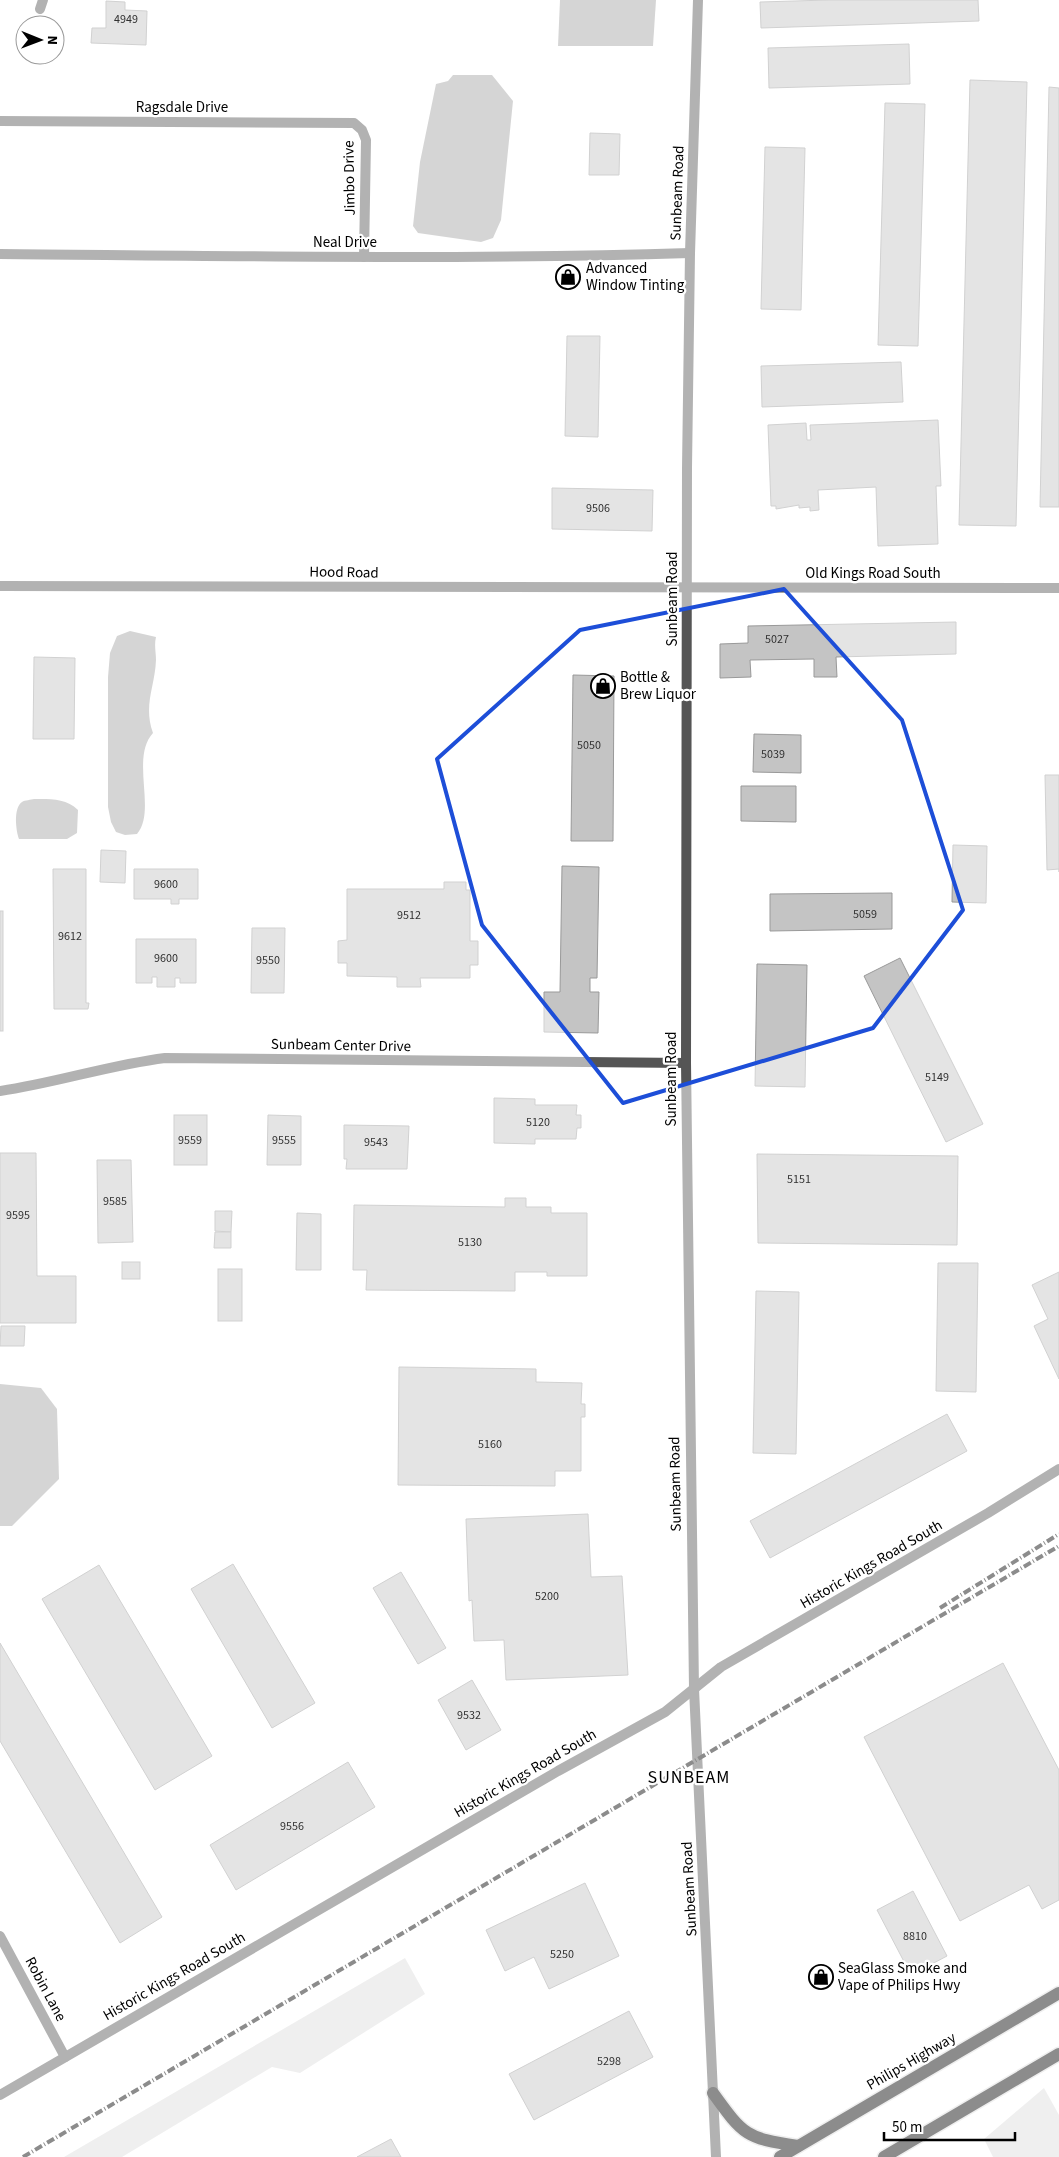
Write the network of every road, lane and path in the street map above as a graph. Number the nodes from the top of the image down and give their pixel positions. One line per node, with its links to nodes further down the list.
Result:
1 (698, 0): 4 (street, Sunbeam Road)
2 (0, 121): 3 (street, Ragsdale Drive)
3 (362, 130): 6 (street, Jimbo Drive)
4 (690, 253): 6 (street, Neal Drive); 8 (street, Sunbeam Road)
5 (0, 254): 6 (street, Neal Drive)
6 (364, 257)
7 (0, 586): 8 (street, Hood Road)
8 (688, 588): 9 (street, Old Kings Road South); 10 (street, Sunbeam Road)
9 (1059, 588)
10 (686, 1063): 11 (street, Sunbeam Center Drive); 13 (street, Sunbeam Road)
11 (0, 1091)
12 (1059, 1469): 13 (street, Historic Kings Road South)
13 (694, 1689): 17 (street, Historic Kings Road South); 18 (street, Sunbeam Road)
14 (0, 1936): 17 (street, Robin Lane)
15 (1059, 1993): 20 (main road, Philips Highway)
16 (1059, 2054): 23 (main road)
17 (65, 2057): 19 (street, Historic Kings Road South)
18 (713, 2093): 20 (main road); 21 (street, Sunbeam Road)
19 (0, 2095)
20 (798, 2146): 22 (main road, Philips Highway)
21 (716, 2157)
22 (780, 2157)
23 (884, 2157)

